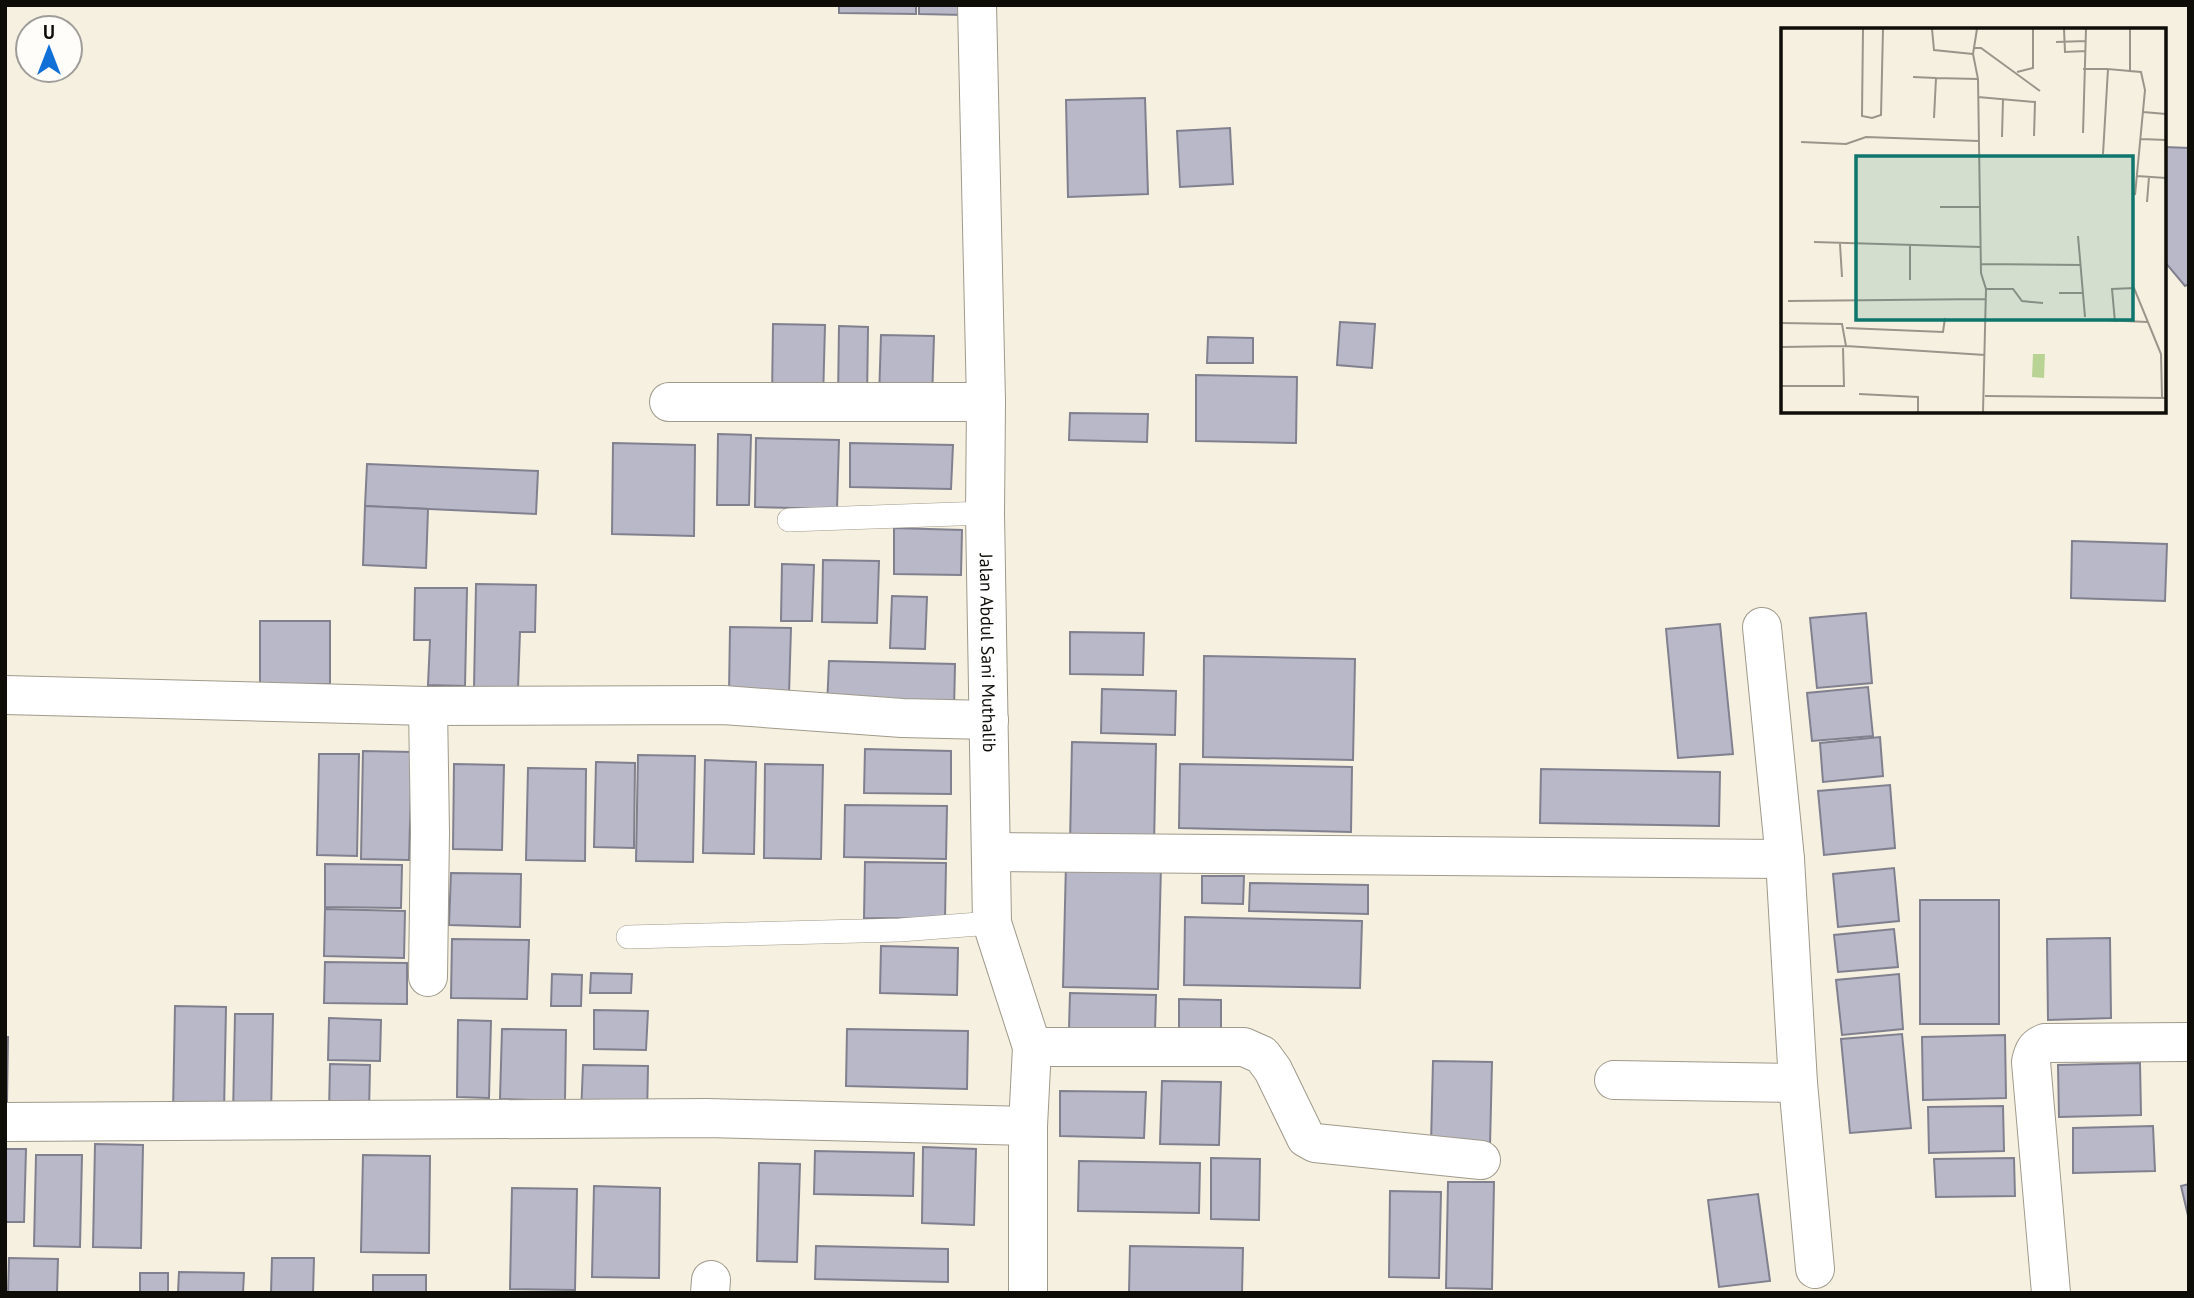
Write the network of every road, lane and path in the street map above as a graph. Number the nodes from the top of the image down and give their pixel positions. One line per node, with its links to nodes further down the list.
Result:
1 (977, 5): 3 (street, Jalan Abdul Sani Muthalib)
2 (670, 402): 3 (street)
3 (986, 402): 4 (street, Jalan Abdul Sani Muthalib)
4 (985, 513): 5 (lane); 9 (street, Jalan Abdul Sani Muthalib)
5 (789, 520)
6 (1762, 627): 11 (street)
7 (5, 695): 8 (street)
8 (428, 706): 9 (street); 14 (street)
9 (989, 720): 10 (street, Jalan Abdul Sani Muthalib)
10 (991, 852): 11 (street); 12 (street, Jalan Abdul Sani Muthalib)
11 (1785, 859): 18 (street)
12 (992, 923): 13 (lane); 16 (street, Jalan Abdul Sani Muthalib)
13 (628, 937)
14 (428, 977)
15 (2189, 1042): 24 (street)
16 (1032, 1047): 20 (street, Jalan Abdul Sani Muthalib); 21 (street)
17 (1614, 1080): 18 (street)
18 (1798, 1083): 22 (street)
19 (5, 1122): 20 (street)
20 (1028, 1126): 23 (street, Jalan Abdul Sani Muthalib)
21 (1481, 1160)
22 (1815, 1269)
23 (1028, 1293)
24 (2051, 1293)

